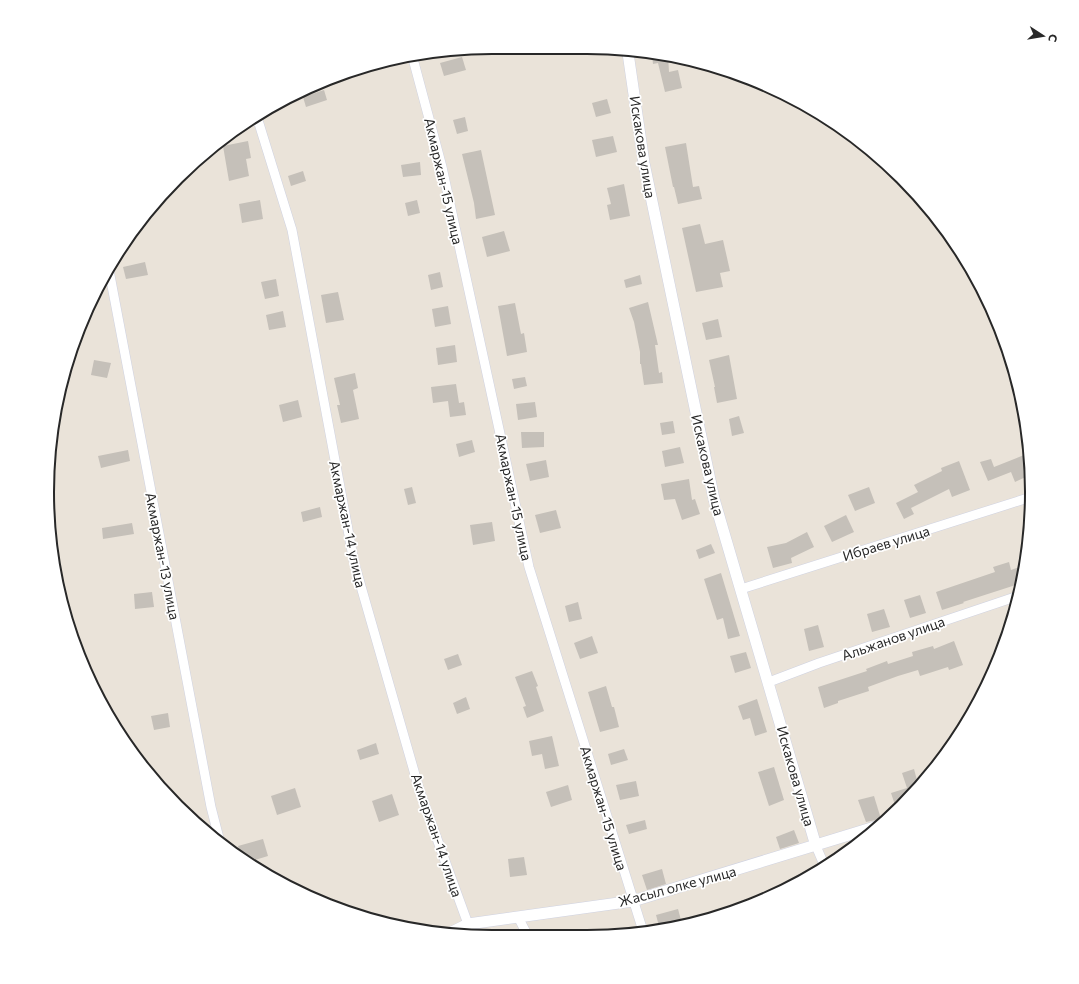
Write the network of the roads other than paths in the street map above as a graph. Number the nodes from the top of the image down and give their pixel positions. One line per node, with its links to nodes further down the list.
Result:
1 (628, 56): 6 (street, Искакова улица)
2 (414, 61): 13 (street, Акмаржан-15 улица)
3 (259, 122): 15 (street, Акмаржан-14 улица)
4 (110, 278): 10 (street, Акмаржан-13 улица)
5 (1025, 499): 6 (street, Ибраев улица)
6 (741, 589): 8 (street, Искакова улица)
7 (1012, 598): 8 (street, Альжанов улица)
8 (769, 682): 11 (street, Искакова улица)
9 (865, 830): 11 (street, Жасыл олке улица)
10 (218, 833)
11 (816, 846): 12 (street, Искакова улица); 13 (street, Жасыл олке улица)
12 (822, 861)
13 (633, 901): 14 (street, Жасыл олке улица); 16 (street, Акмаржан-15 улица)
14 (518, 917): 15 (street, Жасыл олке улица); 18 (street)
15 (468, 924): 17 (street, Жасыл олке улица)
16 (641, 926)
17 (459, 929)
18 (525, 930)

